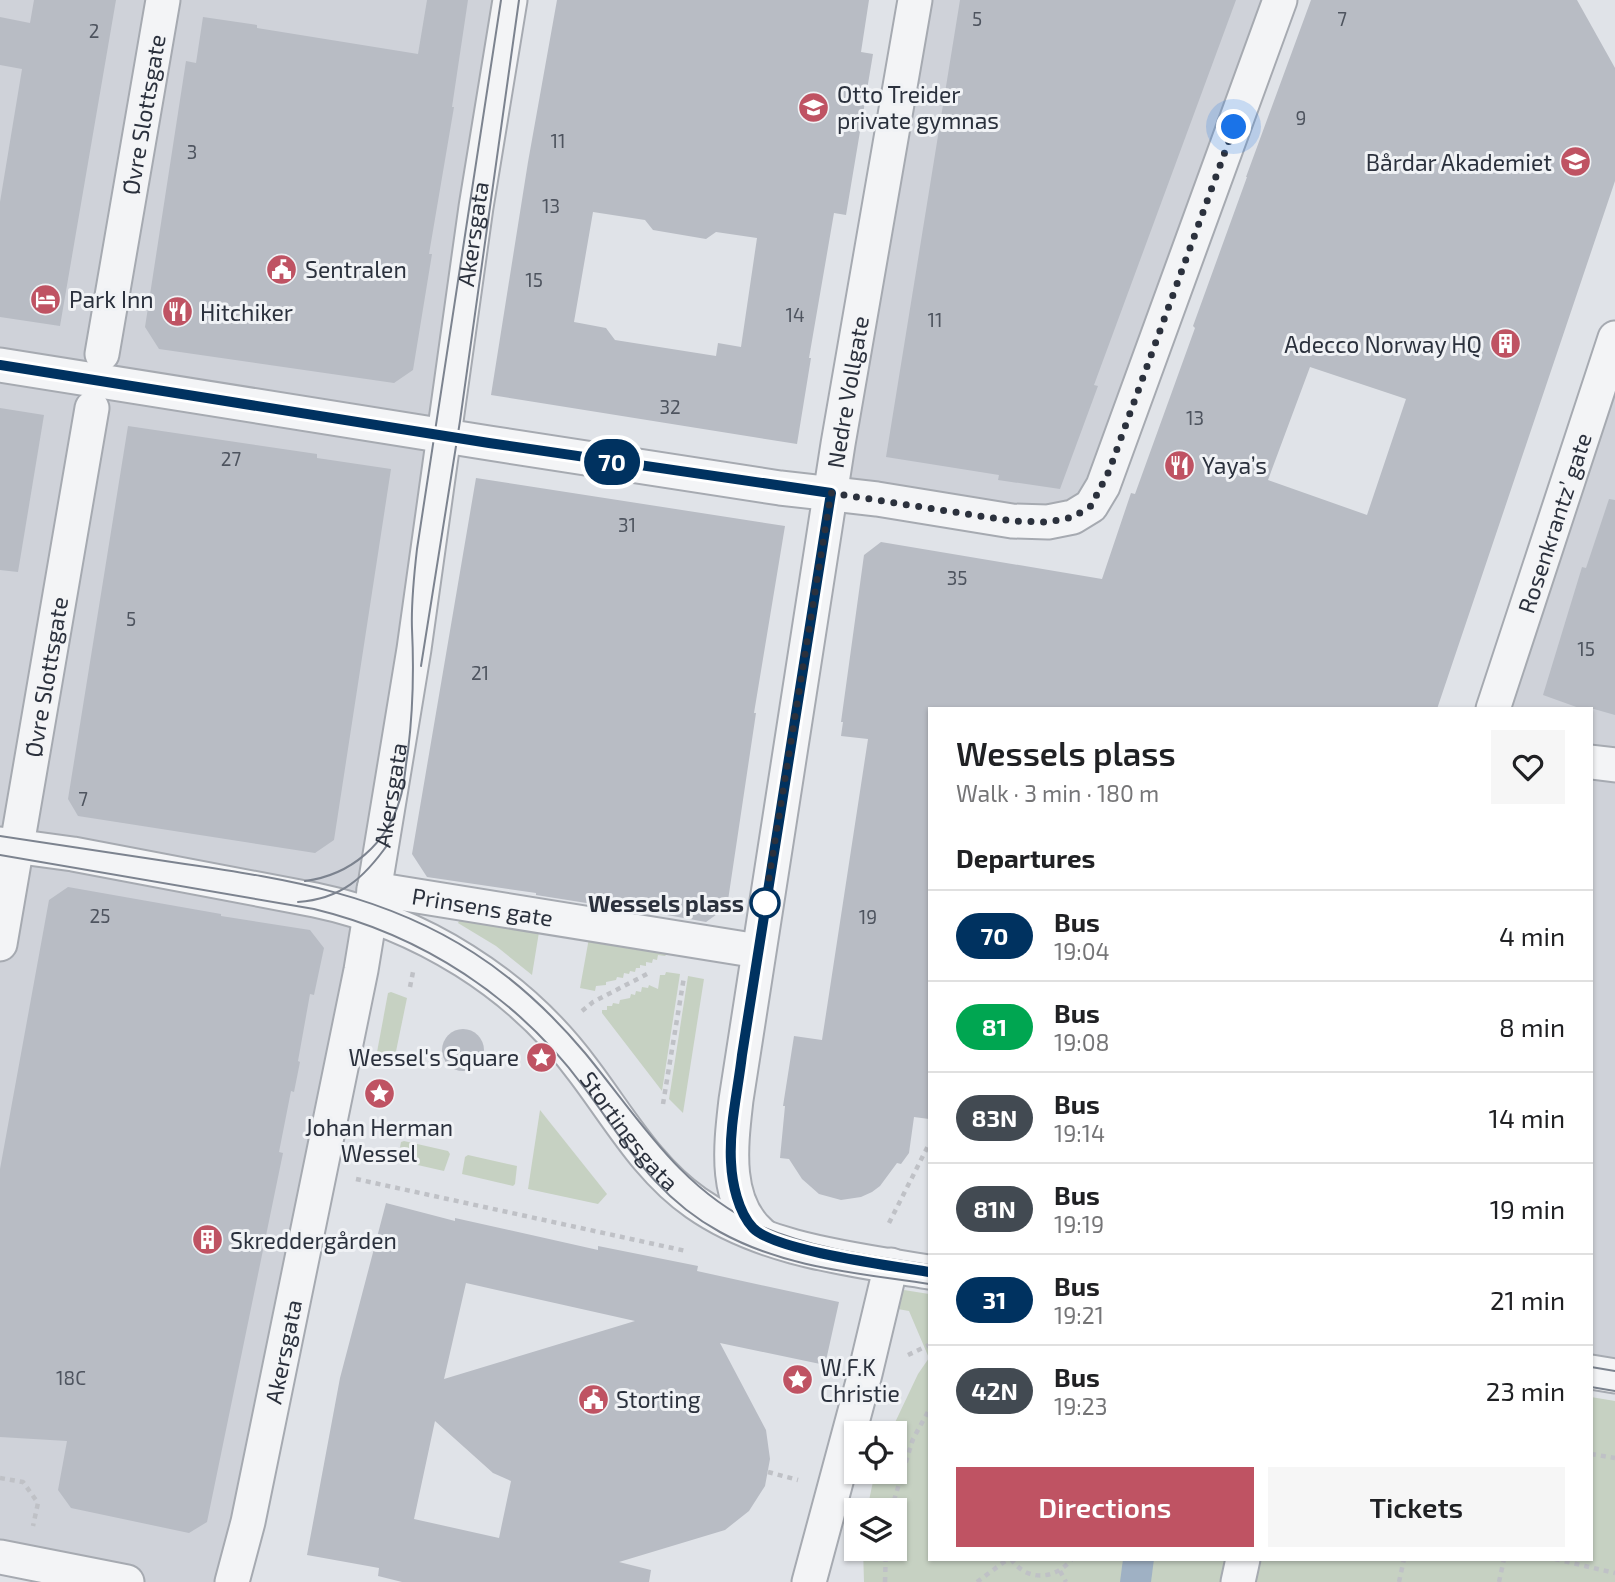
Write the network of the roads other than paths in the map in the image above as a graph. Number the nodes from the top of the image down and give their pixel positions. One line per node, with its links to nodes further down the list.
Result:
1 (163, 0): 6 (street, Øvre Slottsgate)
2 (510, 0): 9 (street, Akersgata)
3 (915, 0): 10 (street, Nedre Vollgate)
4 (1280, 0): 10 (street)
5 (1615, 338): 11 (street, Rosenkrantz’ gate)
6 (102, 354)
7 (0, 365): 9 (street)
8 (92, 408): 14 (street, Øvre Slottsgate)
9 (446, 436): 10 (street); 15 (street, Akersgata)
10 (831, 493): 17 (street, Nedre Vollgate)
11 (1494, 707)
12 (1593, 762): 13 (street)
13 (1615, 765)
14 (8, 845): 15 (street, Prinsens gate); 16 (street, Øvre Slottsgate)
15 (372, 902): 17 (street, Prinsens gate); 18 (street, Stortingsgata); 26 (street, Akersgata)
16 (0, 944)
17 (758, 951): 18 (street)
18 (761, 1234): 19 (street, Stortingsgata)
19 (891, 1265): 20 (street, Stortingsgata); 27 (street)
20 (928, 1272)
21 (1593, 1372): 22 (street)
22 (1615, 1376)
23 (13, 1559): 25 (street)
24 (1243, 1561): 28 (street)
25 (127, 1582)
26 (232, 1582)
27 (809, 1582)
28 (1238, 1582)

